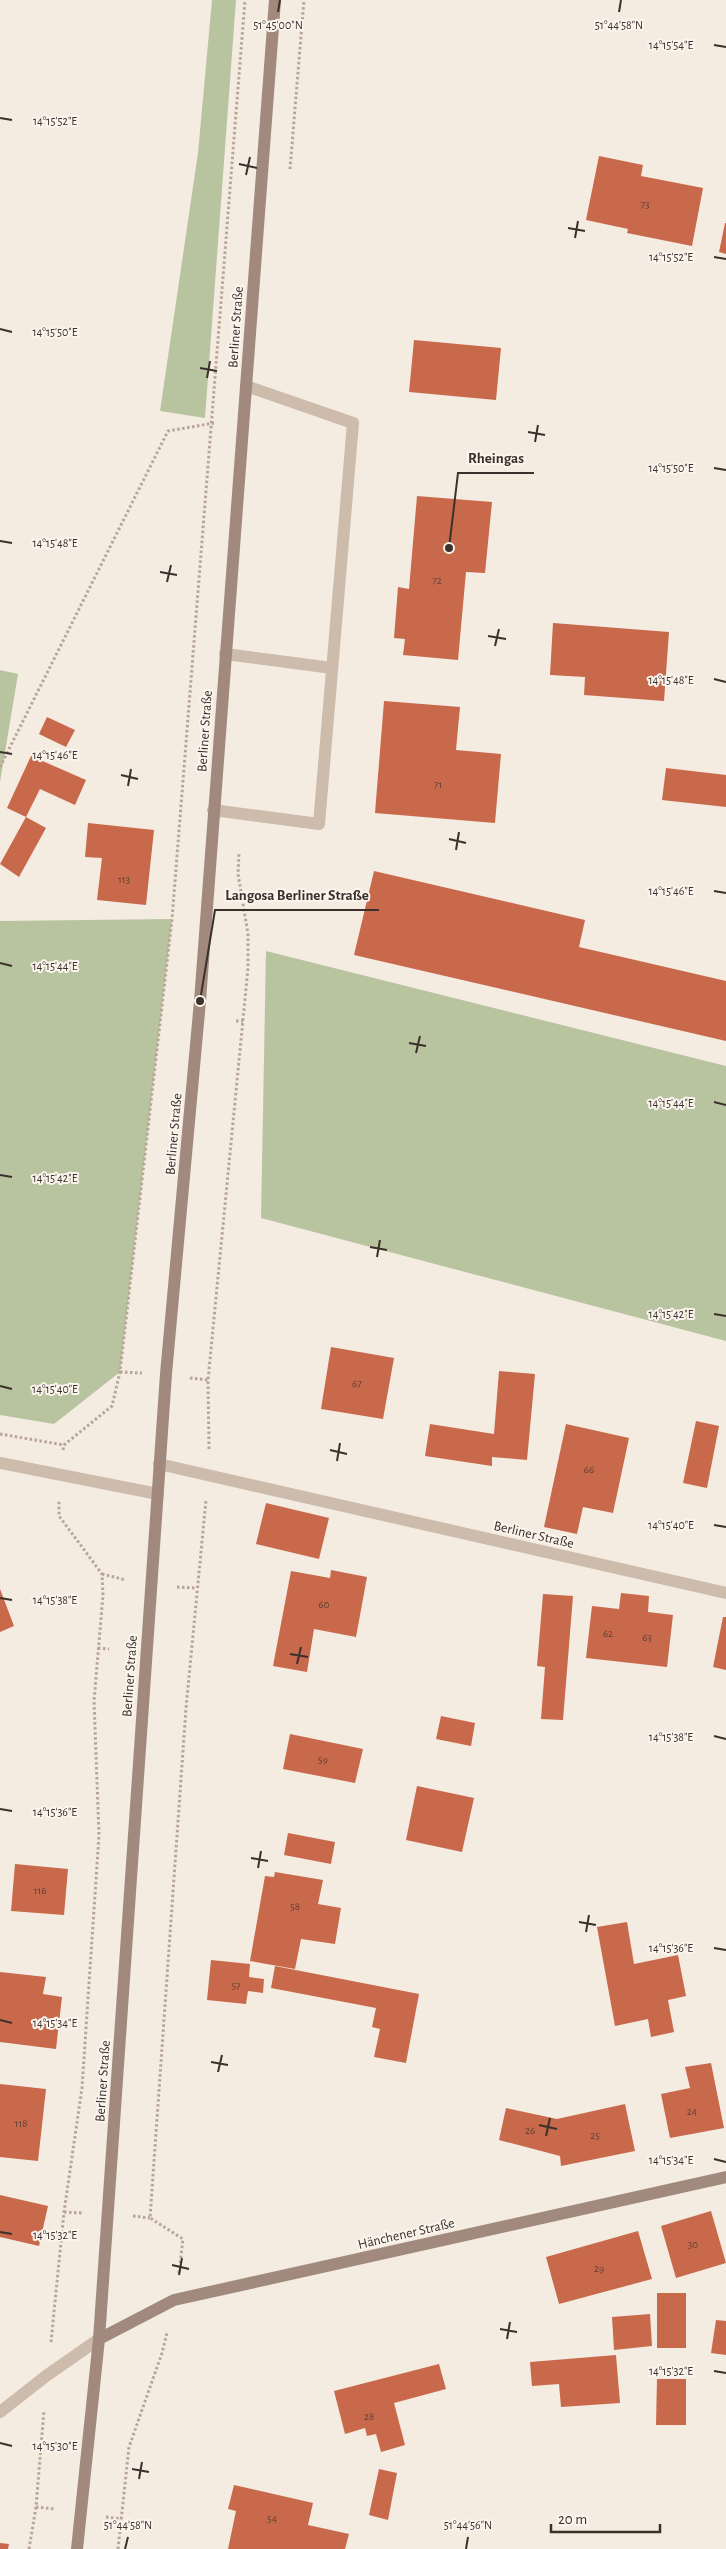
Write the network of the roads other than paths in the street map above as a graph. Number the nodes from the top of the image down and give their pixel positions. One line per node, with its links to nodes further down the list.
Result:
1 (275, 0): 2 (main road, Berliner Straße)
2 (246, 386): 3 (main road, Berliner Straße); 4 (street)
3 (225, 654): 4 (street); 5 (main road, Berliner Straße)
4 (332, 668): 5 (street)
5 (213, 810): 7 (main road, Berliner Straße)
6 (0, 1464): 8 (street)
7 (160, 1464): 8 (main road, Berliner Straße); 9 (street, Berliner Straße)
8 (158, 1494): 11 (main road, Berliner Straße)
9 (726, 1593)
10 (726, 2177): 11 (main road, Hänchener Straße)
11 (99, 2339): 12 (street); 13 (main road, Berliner Straße)
12 (0, 2412)
13 (77, 2549)

